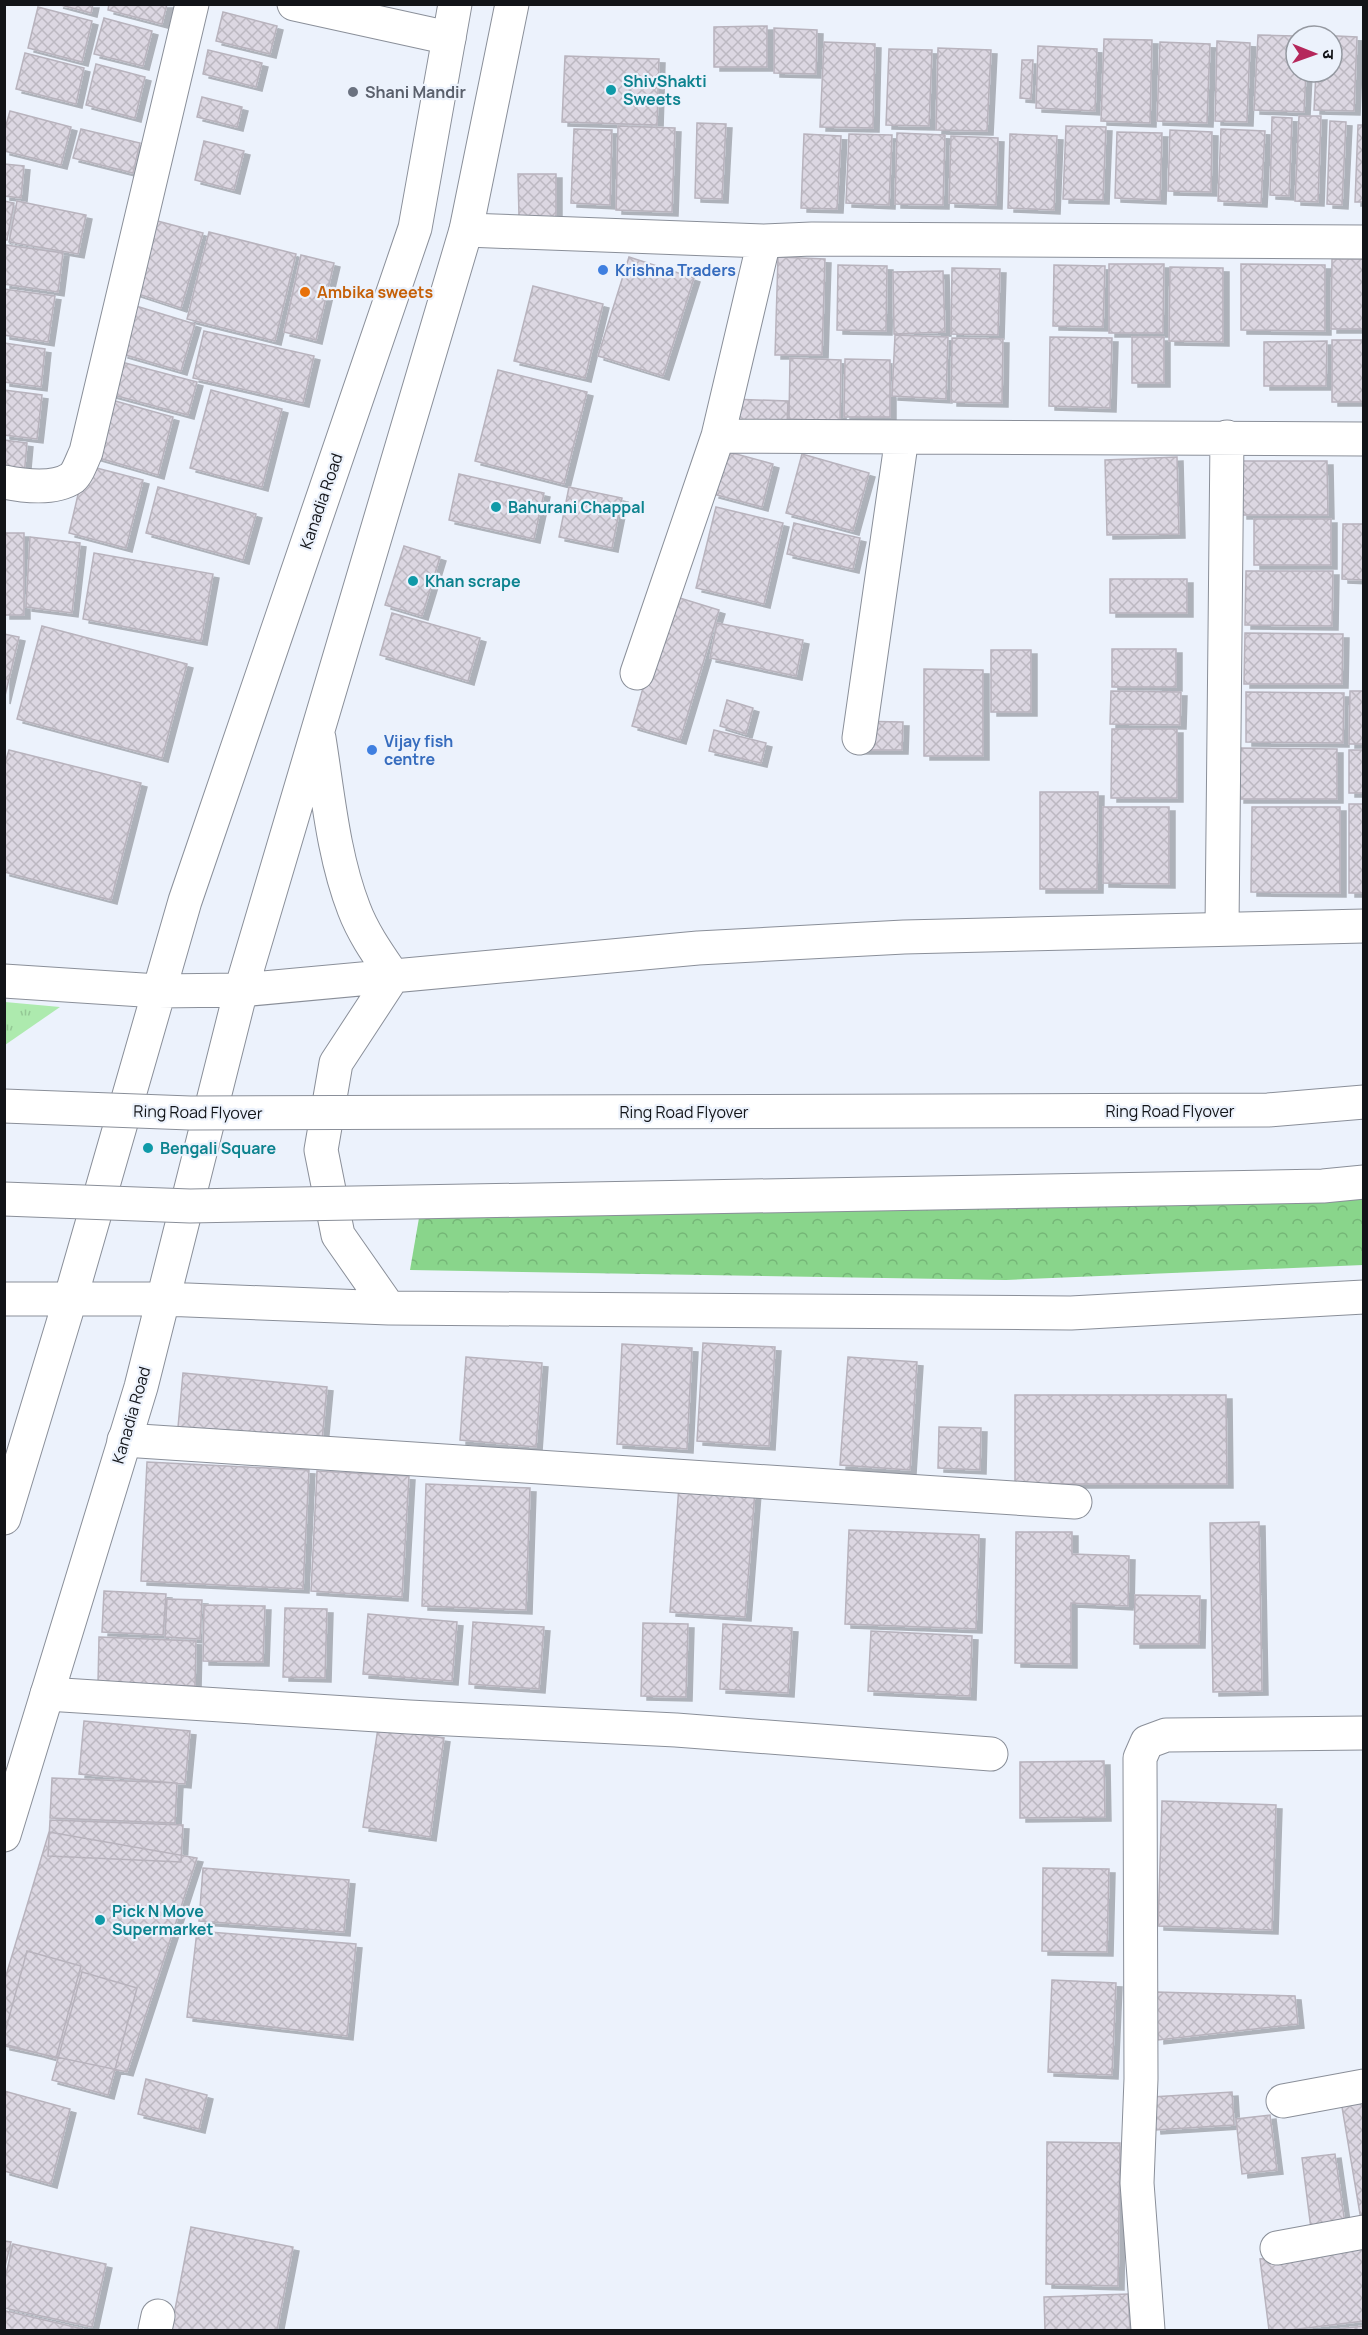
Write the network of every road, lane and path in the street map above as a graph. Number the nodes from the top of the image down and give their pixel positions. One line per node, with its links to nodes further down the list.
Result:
1 (192, 4): 13 (street)
2 (294, 4): 5 (street)
3 (455, 4): 5 (street, Kanadia Road)
4 (512, 4): 6 (street, Kanadia Road)
5 (449, 38): 22 (street, Kanadia Road)
6 (466, 230): 7 (street); 15 (street, Kanadia Road)
7 (764, 241): 8 (street); 9 (street)
8 (1364, 242)
9 (718, 436): 10 (street); 14 (street)
10 (902, 437): 11 (street); 16 (street)
11 (1227, 437): 12 (street); 18 (street)
12 (1364, 439)
13 (4, 482)
14 (637, 673)
15 (318, 730): 19 (street); 21 (street, Kanadia Road)
16 (859, 738)
17 (1364, 926): 18 (street)
18 (1222, 928): 19 (street)
19 (393, 976): 21 (street); 31 (street)
20 (4, 981): 22 (street)
21 (241, 990): 22 (street); 29 (street, Kanadia Road)
22 (158, 991): 30 (street, Kanadia Road)
23 (1364, 1102): 24 (street, Ring Road Flyover, bridge)
24 (4, 1106)
25 (1364, 1182): 26 (street, bridge)
26 (4, 1199)
27 (1364, 1297): 31 (street)
28 (4, 1299): 30 (street)
29 (163, 1299): 30 (street); 31 (street); 32 (street, Kanadia Road)
30 (70, 1300): 34 (street, Kanadia Road)
31 (389, 1308)
32 (124, 1440): 33 (street); 35 (street, Kanadia Road)
33 (1075, 1502)
34 (4, 1518)
35 (46, 1694): 37 (street); 38 (street, Kanadia Road)
36 (1364, 1733): 43 (street)
37 (991, 1754)
38 (4, 1835)
39 (1364, 2086): 40 (street)
40 (1283, 2101)
41 (1364, 2232): 42 (street)
42 (1277, 2248)
43 (1148, 2331)

